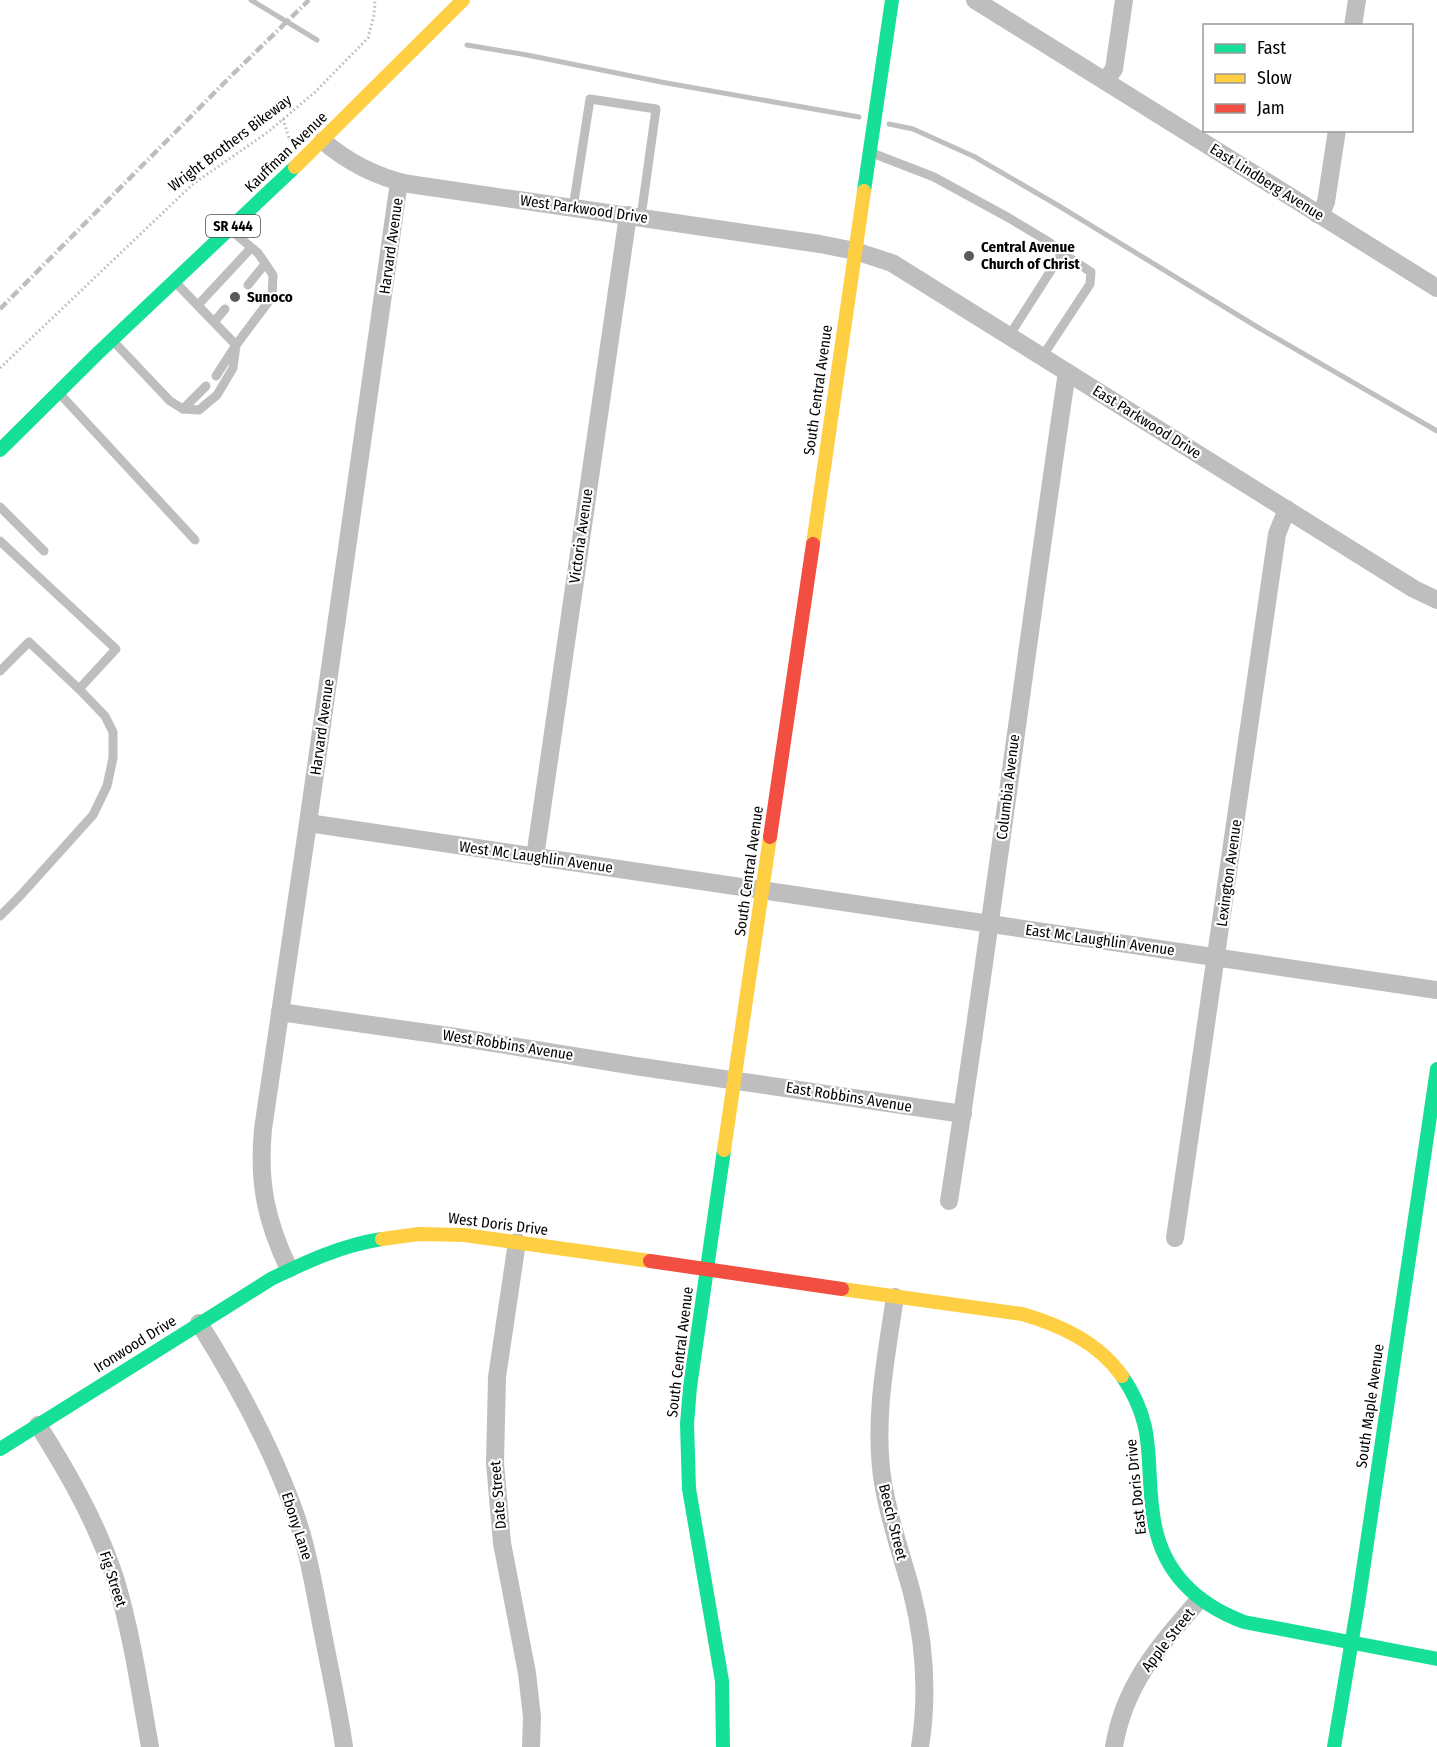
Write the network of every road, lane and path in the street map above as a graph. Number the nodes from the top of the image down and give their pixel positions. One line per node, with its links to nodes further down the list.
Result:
1 (375, 0): 31 (path, Wright Brothers Bikeway)
2 (464, 0): 10 (street, Kauffman Avenue / SR 444)
3 (892, 0): 11 (street, South Central Avenue)
4 (975, 0): 8 (street, East Lindberg Avenue)
5 (1124, 0): 8 (street)
6 (1357, 0): 7 (street)
7 (1353, 24)
8 (1105, 81): 14 (street, East Lindberg Avenue)
9 (1337, 132): 14 (street)
10 (323, 141): 12 (street, West Parkwood Drive); 16 (street, Kauffman Avenue / SR 444)
11 (869, 152): 18 (street, South Central Avenue); 19 (lane)
12 (399, 182): 13 (street, West Parkwood Drive); 46 (street, Harvard Avenue)
13 (573, 208): 15 (street, West Parkwood Drive); 15 (lane)
14 (1317, 214): 23 (street, East Lindberg Avenue)
15 (634, 216): 18 (street, West Parkwood Drive); 47 (street, Victoria Avenue)
16 (230, 229): 17 (lane); 21 (street, Kauffman Avenue / SR 444)
17 (251, 248): 20 (lane); 24 (lane)
18 (855, 251): 27 (street, East Parkwood Drive); 48 (street, South Central Avenue)
19 (1062, 253): 27 (lane); 30 (lane)
20 (265, 264): 22 (lane); 29 (lane)
21 (174, 281): 24 (lane); 28 (street, Kauffman Avenue / SR 444)
22 (248, 285)
23 (1437, 288)
24 (198, 305): 26 (lane)
25 (225, 309): 26 (lane)
26 (214, 321): 29 (lane)
27 (1009, 336): 30 (street, East Parkwood Drive)
28 (112, 340): 35 (street, Kauffman Avenue / SR 444); 36 (lane)
29 (236, 345): 33 (lane); 36 (lane)
30 (1042, 357): 32 (street, East Parkwood Drive)
31 (0, 368)
32 (1067, 372): 39 (street, East Parkwood Drive); 50 (street, Columbia Avenue)
33 (216, 376)
34 (206, 386): 36 (lane)
35 (58, 393): 37 (street, Kauffman Avenue / SR 444); 40 (lane)
36 (183, 409)
37 (0, 450)
38 (0, 507): 42 (lane)
39 (1287, 509): 43 (street, East Parkwood Drive); 51 (street, Lexington Avenue)
40 (195, 540)
41 (0, 541): 45 (lane)
42 (44, 551)
43 (1437, 600)
44 (0, 671): 45 (lane)
45 (79, 689): 49 (lane)
46 (308, 824): 47 (street, West Mc Laughlin Avenue); 53 (street, Harvard Avenue)
47 (535, 858): 48 (street, West Mc Laughlin Avenue)
48 (763, 891): 50 (street, East Mc Laughlin Avenue); 55 (street, South Central Avenue)
49 (0, 916)
50 (990, 924): 51 (street, East Mc Laughlin Avenue); 56 (street, Columbia Avenue)
51 (1217, 957): 52 (street, East Mc Laughlin Avenue); 58 (street, Lexington Avenue)
52 (1437, 990)
53 (280, 1012): 55 (street, West Robbins Avenue); 60 (street, Harvard Avenue)
54 (1437, 1069): 67 (street, South Maple Avenue)
55 (735, 1079): 56 (street, East Robbins Avenue); 61 (street, South Central Avenue)
56 (963, 1114): 57 (street, Columbia Avenue)
57 (949, 1201)
58 (1175, 1238)
59 (517, 1242): 60 (street, West Doris Drive); 61 (street, West Doris Drive); 71 (street, Date Street)
60 (289, 1269): 63 (street, Ironwood Drive)
61 (706, 1269): 62 (street, East Doris Drive); 72 (street, South Central Avenue)
62 (895, 1297): 66 (street, East Doris Drive); 73 (street, Beech Street)
63 (199, 1323): 64 (street, Ironwood Drive); 70 (street, Ebony Lane)
64 (38, 1425): 65 (street, Ironwood Drive); 69 (street, Fig Street)
65 (0, 1449)
66 (1199, 1600): 67 (street, East Doris Drive); 74 (street, Apple Street)
67 (1351, 1644): 68 (street, East Doris Drive); 75 (street, South Maple Avenue)
68 (1437, 1659)
69 (150, 1747)
70 (344, 1747)
71 (531, 1747)
72 (723, 1747)
73 (920, 1747)
74 (1114, 1747)
75 (1334, 1747)

